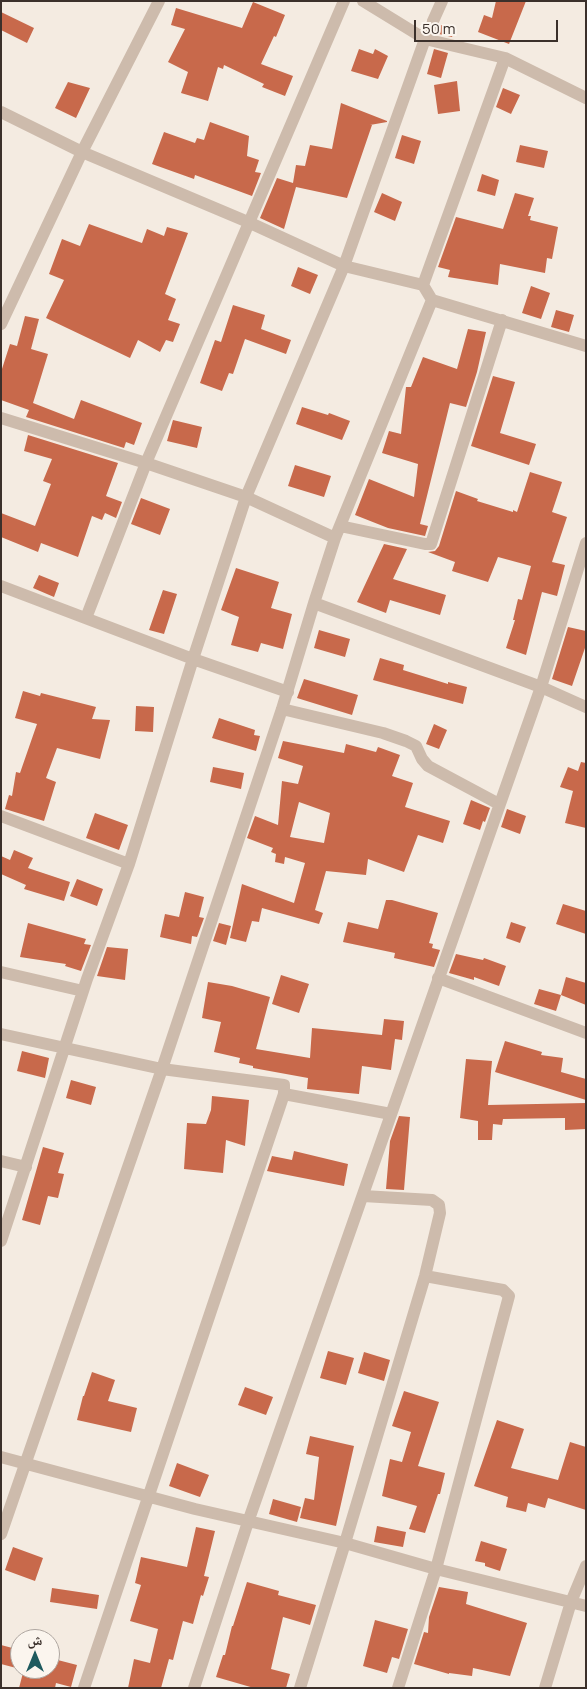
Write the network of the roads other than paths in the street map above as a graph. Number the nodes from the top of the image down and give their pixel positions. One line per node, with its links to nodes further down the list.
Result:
1 (159, 1): 9 (street)
2 (344, 1): 10 (street)
3 (363, 1): 5 (street)
4 (442, 1): 5 (street)
5 (425, 39): 6 (street); 11 (street)
6 (505, 58): 7 (street); 12 (street)
7 (586, 98)
8 (1, 112): 9 (street)
9 (82, 152): 10 (street); 15 (street)
10 (248, 222): 11 (street); 18 (street)
11 (344, 266): 12 (street); 19 (street)
12 (423, 285): 13 (street)
13 (432, 300): 14 (street); 20 (street)
14 (502, 320): 16 (street); 20 (street)
15 (1, 324)
16 (586, 346)
17 (1, 418): 18 (street)
18 (146, 463): 19 (street); 24 (street)
19 (246, 498): 20 (street); 25 (street)
20 (338, 532): 23 (street)
21 (586, 543): 26 (street)
22 (1, 586): 24 (street)
23 (314, 603): 26 (street); 27 (street)
24 (86, 618): 25 (street)
25 (193, 659): 27 (street); 32 (street)
26 (541, 687): 28 (street); 30 (street)
27 (288, 692): 29 (street)
28 (586, 707)
29 (282, 709): 30 (street); 39 (street)
30 (499, 804): 34 (street)
31 (1, 816): 32 (street)
32 (129, 864): 35 (street)
33 (1, 972): 35 (street)
34 (438, 978): 36 (street); 41 (street)
35 (83, 991): 38 (street)
36 (586, 1033)
37 (1, 1034): 38 (street)
38 (64, 1047): 39 (street); 43 (street)
39 (162, 1069): 40 (street); 48 (street)
40 (284, 1094): 41 (street); 49 (street)
41 (392, 1114): 44 (street)
42 (1, 1162): 43 (street)
43 (26, 1167): 45 (street)
44 (363, 1196): 46 (street); 50 (street)
45 (1, 1241)
46 (425, 1276): 52 (street); 54 (street)
47 (1, 1458): 48 (street)
48 (25, 1464): 49 (street); 51 (street)
49 (148, 1496): 50 (street); 57 (street)
50 (248, 1522): 52 (street); 58 (street)
51 (1, 1534)
52 (345, 1543): 54 (street); 59 (street)
53 (586, 1566): 55 (street)
54 (436, 1569): 55 (street); 60 (street)
55 (571, 1602): 56 (street); 61 (street)
56 (586, 1606)
57 (84, 1688)
58 (194, 1688)
59 (300, 1688)
60 (398, 1688)
61 (545, 1688)

